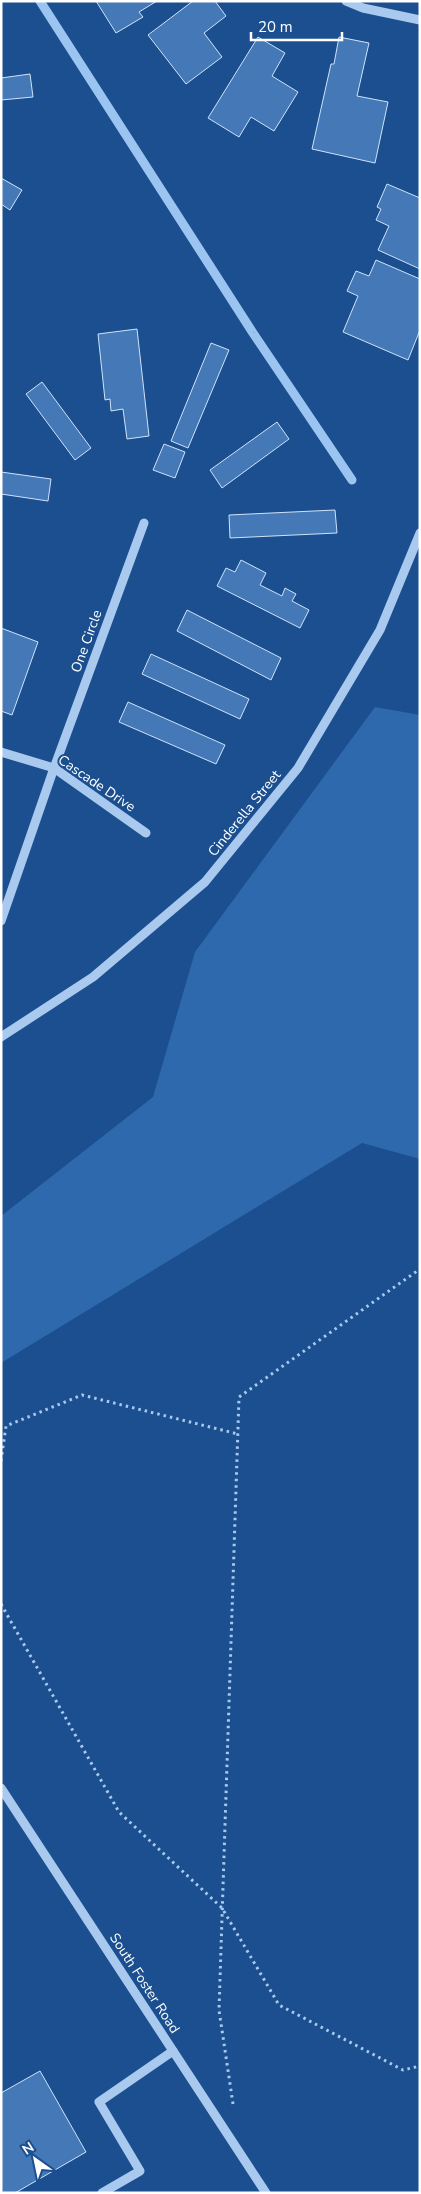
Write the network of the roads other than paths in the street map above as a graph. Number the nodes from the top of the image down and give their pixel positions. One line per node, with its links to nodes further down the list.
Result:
1 (346, 1): 2 (street)
2 (420, 20)
3 (144, 523): 6 (street, One Circle)
4 (420, 533): 9 (street, Cinderella Street)
5 (1, 752): 6 (street, Cascade Drive)
6 (54, 768): 7 (street, Cascade Drive); 8 (street, One Circle)
7 (146, 833)
8 (1, 921)
9 (1, 1037)
10 (1, 1788): 11 (street, South Foster Road)
11 (173, 2051): 12 (street, South Foster Road); 13 (street)
12 (263, 2192)
13 (102, 2193)

